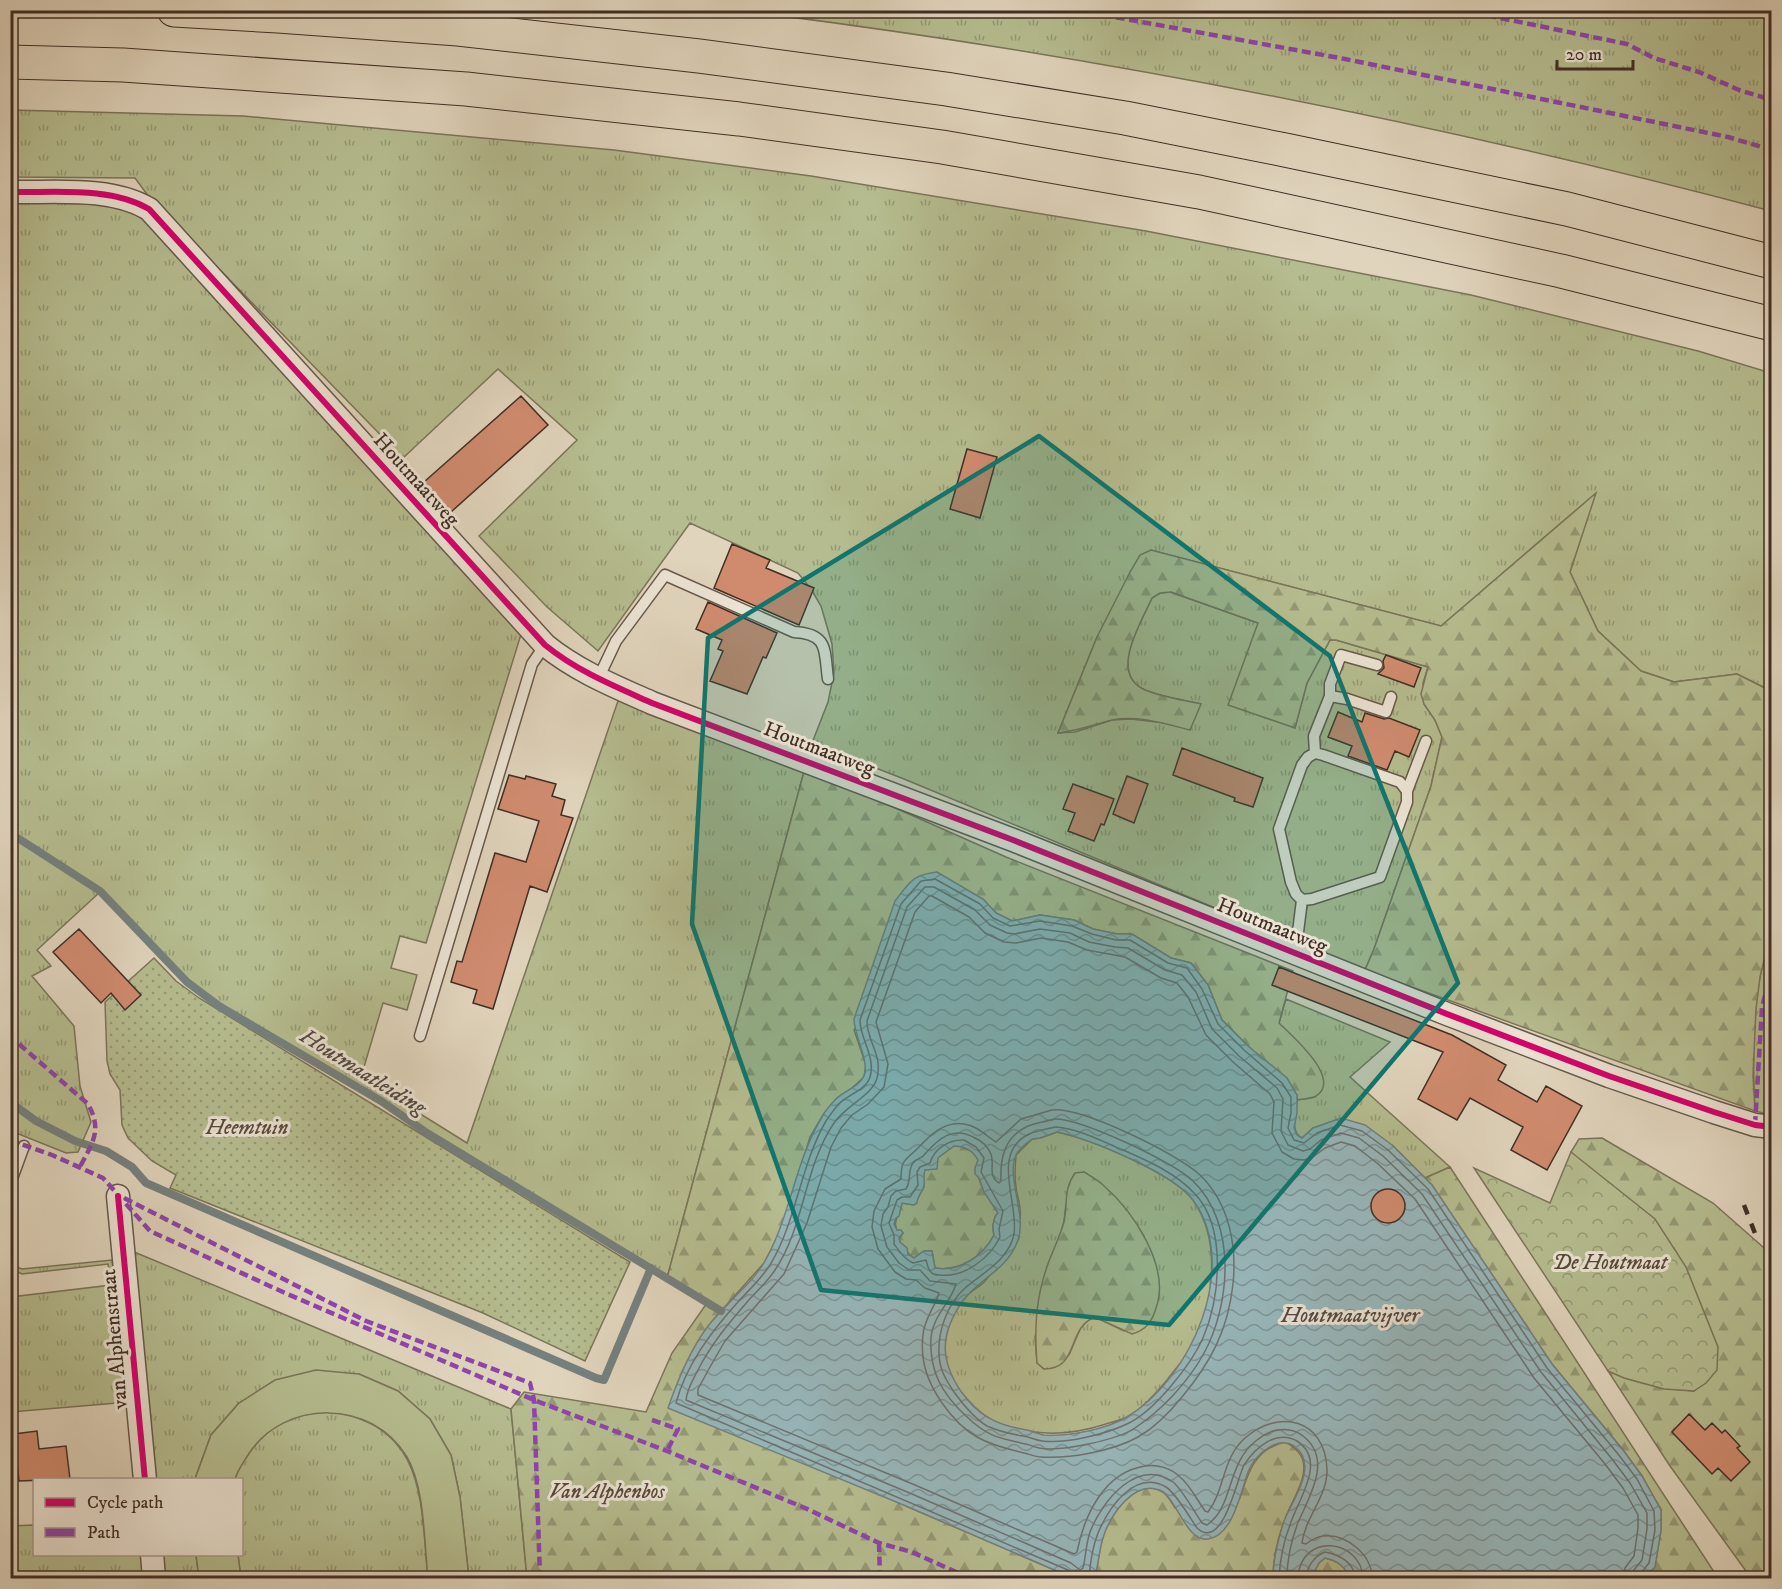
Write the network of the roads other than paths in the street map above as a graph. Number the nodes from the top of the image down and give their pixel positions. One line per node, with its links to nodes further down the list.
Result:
1 (174, 10): 4 (highway)
2 (10, 62): 5 (highway)
3 (10, 192): 6 (street, Houtmaatweg)
4 (1772, 262)
5 (1772, 324)
6 (545, 645): 8 (street, Houtmaatweg); 17 (lane)
7 (1377, 665): 10 (lane)
8 (598, 679): 9 (lane); 16 (street, Houtmaatweg)
9 (828, 679)
10 (1330, 696): 11 (lane); 13 (lane)
11 (1391, 697)
12 (1426, 741): 14 (lane)
13 (1315, 753): 14 (lane); 15 (lane)
14 (1407, 790): 15 (lane)
15 (1302, 900): 16 (lane)
16 (1290, 951): 18 (street, Houtmaatweg)
17 (420, 1036)
18 (1772, 1127)
19 (24, 1146): 20 (lane)
20 (10, 1184)
21 (118, 1196): 22 (street, van Alphenstraat)
22 (145, 1478)
23 (152, 1556): 24 (street)
24 (154, 1578)

